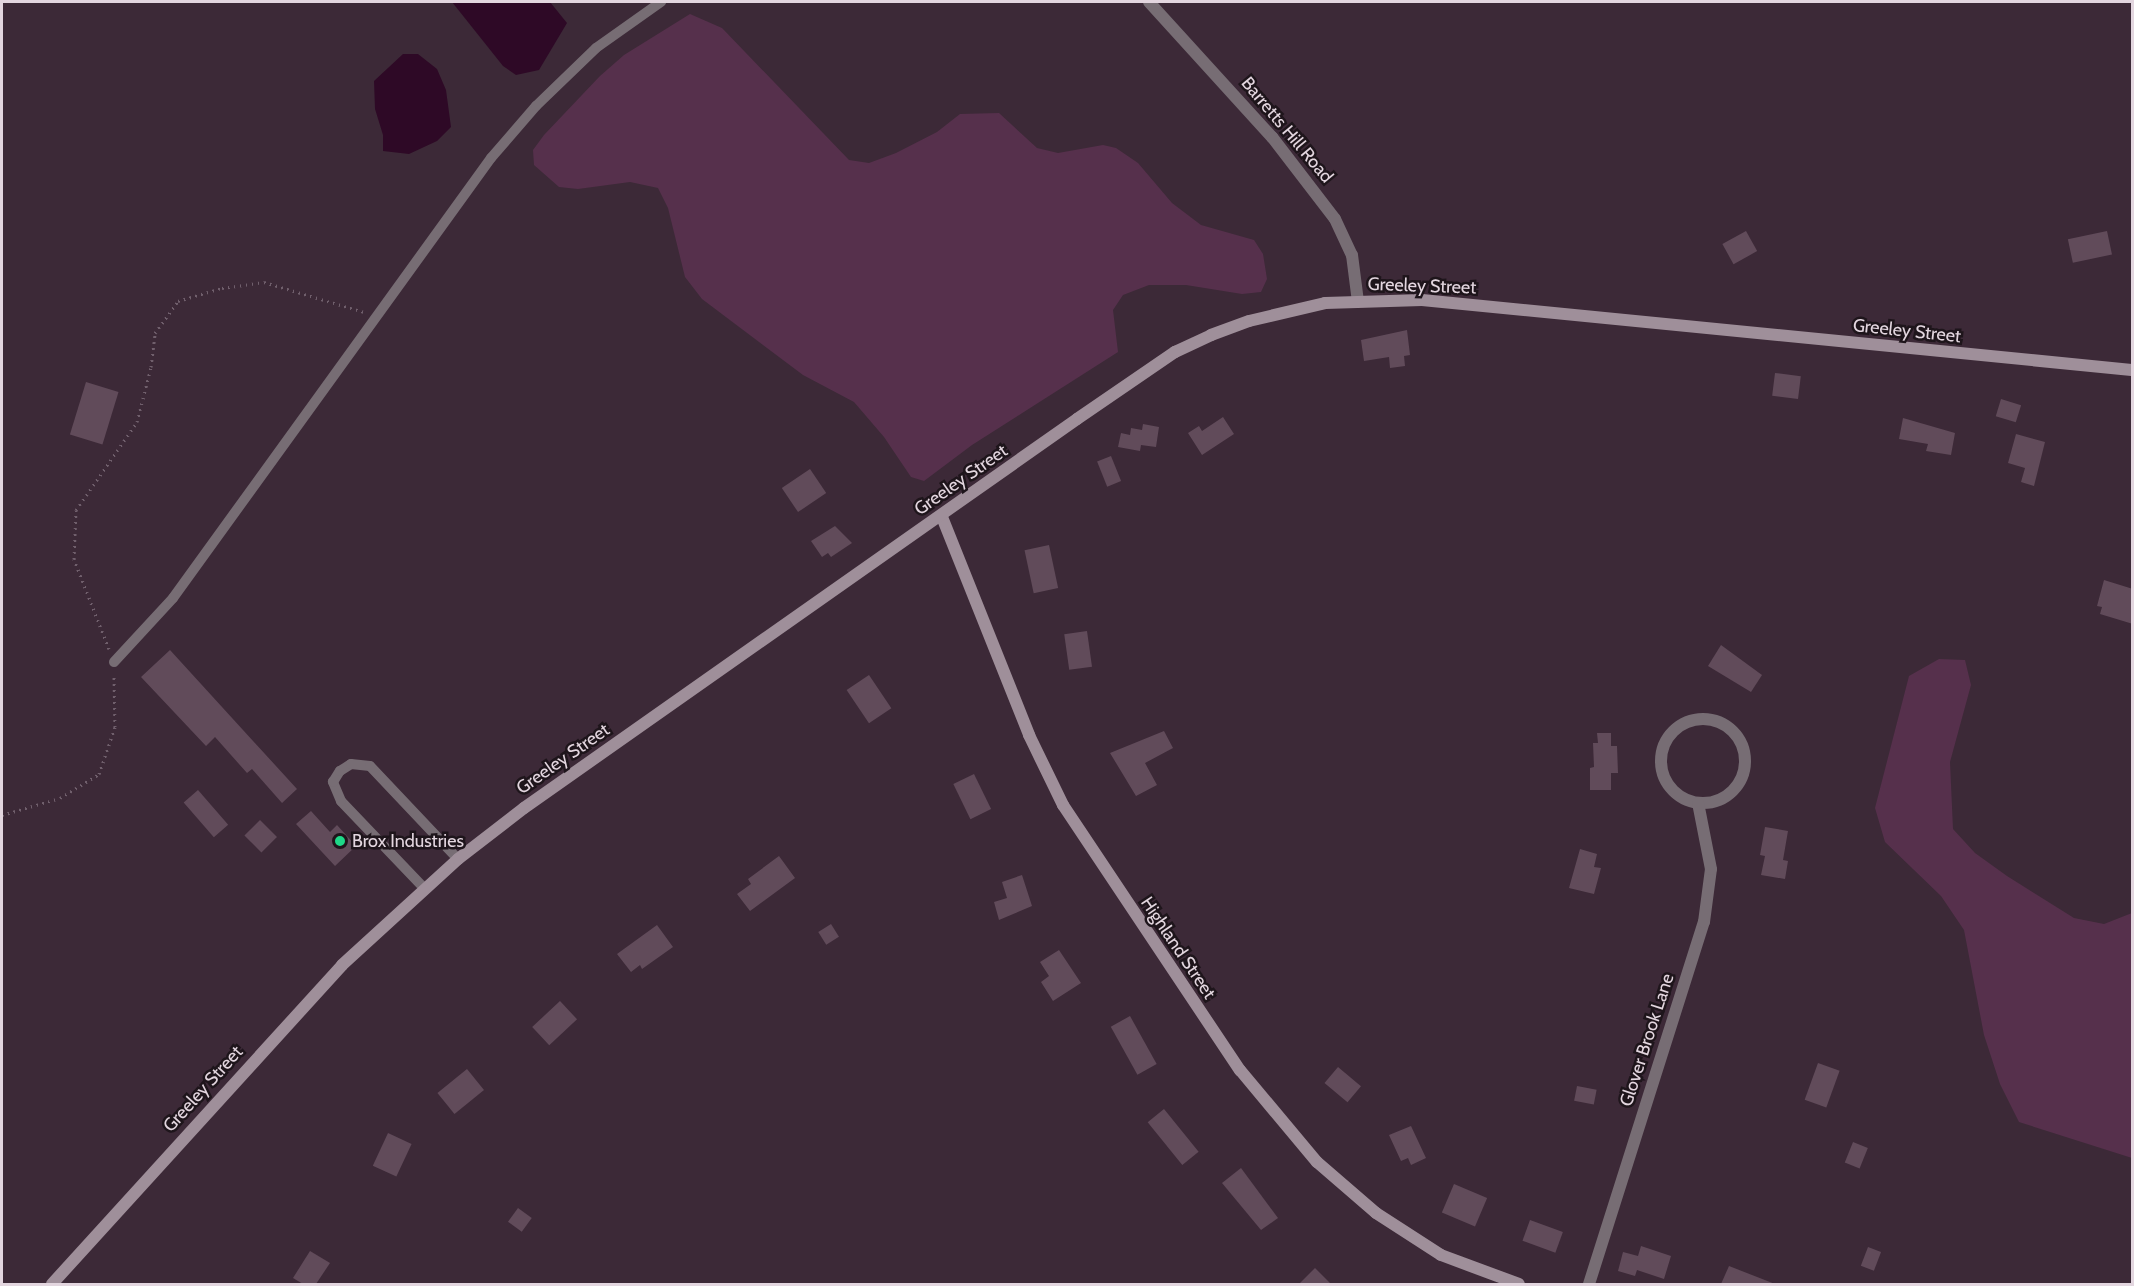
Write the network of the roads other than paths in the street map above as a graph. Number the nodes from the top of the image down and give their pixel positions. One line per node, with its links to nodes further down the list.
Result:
1 (661, 2): 6 (lane)
2 (1149, 2): 3 (street, Barretts Hill Road)
3 (1358, 302): 4 (street, Greeley Street); 5 (street, Greeley Street)
4 (2133, 370)
5 (942, 517): 8 (street, Greeley Street); 11 (street, Highland Street)
6 (114, 662)
7 (1698, 803): 7 (street); 12 (street, Glover Brook Lane)
8 (458, 859): 9 (street, Greeley Street); 9 (lane)
9 (424, 888): 10 (street, Greeley Street)
10 (52, 1284)
11 (1519, 1284)
12 (1589, 1284)

